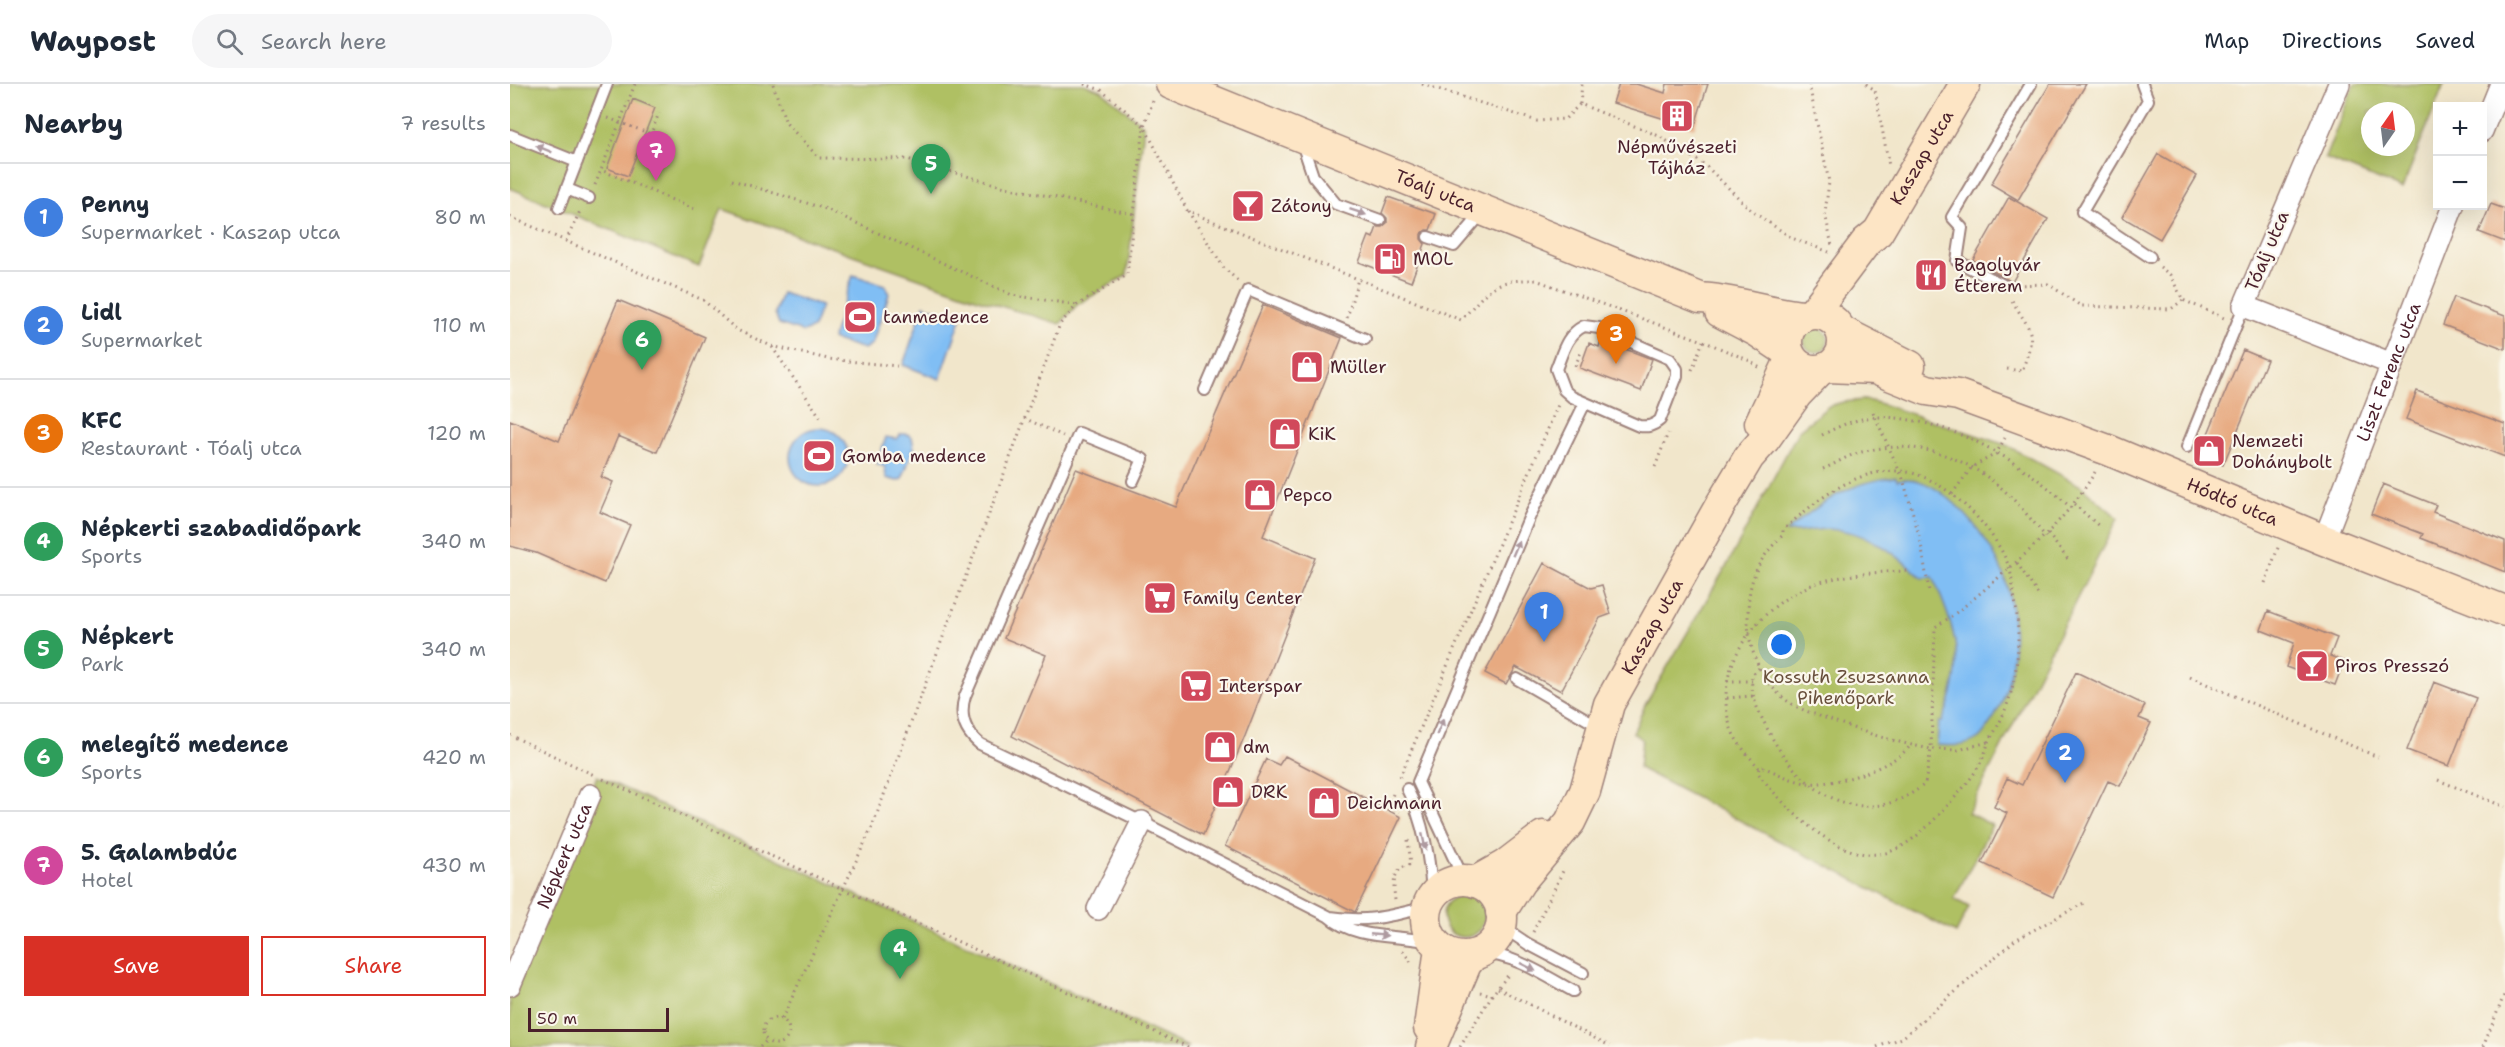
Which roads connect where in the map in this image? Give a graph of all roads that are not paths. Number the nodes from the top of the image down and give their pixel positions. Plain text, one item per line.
1 (607, 84) edge
2 (1965, 84) edge
3 (2031, 84) edge
4 (2142, 84) edge
5 (2339, 84) edge
6 (2501, 84) edge
7 (1163, 89) edge
8 (2487, 119) edge
9 (510, 135) edge
10 (1300, 137) junction
11 (578, 162) junction
12 (567, 189) junction
13 (589, 198) dead end
14 (559, 208) dead end
15 (1484, 210) junction
16 (2452, 210) edge
17 (1380, 220) dead end
18 (1878, 232) junction
19 (1428, 237) dead end
20 (2150, 257) road end
21 (2003, 285) road end
22 (1700, 298) junction
23 (2244, 306) junction
24 (1808, 315) junction
25 (1840, 330) junction
26 (1365, 339) dead end
27 (1790, 355) junction
28 (2392, 364) junction
29 (1824, 369) junction
30 (1205, 390) dead end
31 (1958, 395) junction
32 (1585, 403) junction
33 (2187, 447) dead end
34 (1749, 457) junction
35 (1132, 481) dead end
36 (2324, 540) junction
37 (2505, 611) edge
38 (1517, 679) dead end
39 (1602, 729) junction
40 (1407, 789) dead end
41 (590, 795) dead end
42 (1577, 806) junction
43 (1142, 822) junction
44 (1470, 881) junction
45 (1429, 902) junction
46 (1098, 909) dead end
47 (1328, 916) junction
48 (1501, 919) junction
49 (1437, 945) junction
50 (1476, 954) junction
51 (1583, 973) dead end
52 (1446, 982) junction
53 (510, 986) edge
54 (1573, 991) dead end
55 (1429, 1047) edge

1 - 11 lane
2 - 18 street, Kaszap utca
3 - 21 lane
4 - 20 lane
5 - 23 street, Tóalj utca
6 - 8 street
7 - 10 street, Tóalj utca
11 -> 9 lane
10 - 15 street, Tóalj utca
10 -> 17 lane
11 - 12 lane
12 - 13 lane
12 - 14 lane
15 - 19 lane
15 - 22 street, Tóalj utca
16 - 28 street, Liszt Ferenc utca
18 - 24 street, Kaszap utca
18 - 25 street, Kaszap utca
22 - 24 street, Tóalj utca
22 - 27 street, Tóalj utca
23 - 28 street, Tóalj utca
23 - 33 lane
24 - 25 street
24 - 27 street
25 - 29 street
25 - 31 street, Hódtó utca
26 - 30 lane
27 - 29 street
27 - 34 street, Kaszap utca
28 - 36 street, Liszt Ferenc utca
29 - 31 street, Hódtó utca
29 - 34 street, Kaszap utca
31 - 36 street, Hódtó utca
32 - 32 lane
44 -> 32 lane
34 - 39 street, Kaszap utca
35 - 43 lane
36 - 37 street, Hódtó utca
38 - 39 lane
39 - 42 street, Kaszap utca
40 -> 45 lane
41 - 53 street, Népkert utca
42 - 44 street, Kaszap utca
42 - 48 street, Kaszap utca
43 - 46 street
43 - 47 lane
44 - 45 street
44 - 48 street
45 - 47 lane
45 - 49 street
47 -> 49 lane
48 - 50 street
48 - 51 lane
49 - 50 street
49 - 52 street
50 - 52 street
50 -> 54 lane
52 - 55 street

